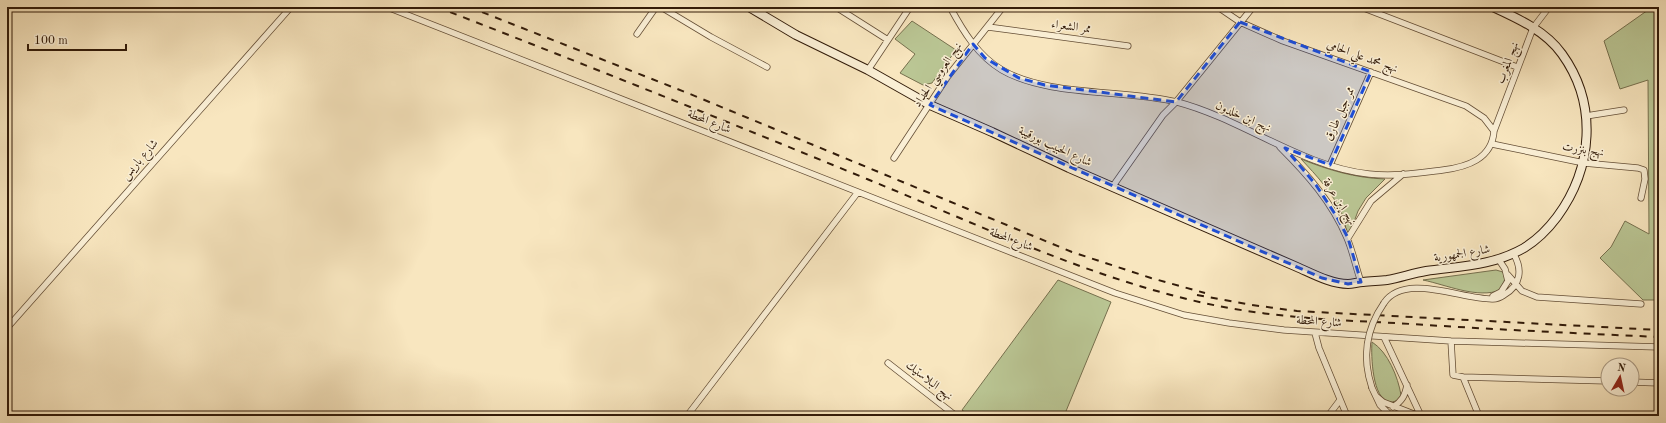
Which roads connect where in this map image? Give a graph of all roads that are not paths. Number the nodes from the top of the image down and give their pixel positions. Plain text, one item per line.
1 (291, 7) edge
2 (387, 7) edge
3 (656, 7) edge
4 (661, 7) edge
5 (749, 7) edge
6 (836, 7) edge
7 (910, 7) edge
8 (950, 7) edge
9 (1003, 7) edge
10 (1218, 7) edge
11 (1252, 7) edge
12 (1361, 7) edge
13 (1493, 7) edge
14 (1549, 7) edge
15 (1240, 22) junction
16 (988, 27) junction
17 (1533, 28) junction
18 (637, 34) dead end
19 (888, 40) junction
20 (973, 44) junction
21 (1128, 46) dead end
22 (767, 67) dead end
23 (1518, 68) junction
24 (868, 70) junction
25 (1370, 72) junction
26 (1176, 102) junction
27 (930, 105) junction
28 (1624, 110) dead end
29 (1586, 116) junction
30 (1494, 131) junction
31 (1492, 144) junction
32 (1279, 145) junction
33 (894, 158) dead end
34 (1584, 162) junction
35 (1330, 165) junction
36 (1403, 174) junction
37 (1113, 186) junction
38 (858, 192) junction
39 (1641, 198) dead end
40 (1348, 238) junction
41 (1513, 253) junction
42 (1498, 260) junction
43 (1508, 275) junction
44 (1361, 282) junction
45 (1516, 285) junction
46 (1481, 298) junction
47 (1641, 304) dead end
48 (7, 328) edge
49 (1315, 333) junction
50 (1384, 337) junction
51 (1451, 341) junction
52 (1659, 348) edge
53 (888, 363) dead end
54 (1463, 377) junction
55 (1600, 382) edge
56 (1640, 382) edge
57 (1659, 383) edge
58 (1407, 385) junction
59 (1376, 396) junction
60 (1340, 400) junction
61 (1393, 407) junction
62 (1390, 415) edge
63 (687, 416) edge
64 (956, 416) edge
65 (1328, 416) edge
66 (1347, 416) edge
67 (1396, 416) edge
68 (1420, 416) edge
69 (1479, 416) edge

1 - 48 street, شارع باريس
2 - 38 street, شارع المحطة
3 - 18 street
4 - 22 street
5 - 24 street, شارع الحبيب بورقيبة
6 - 19 street
7 - 19 street
8 - 20 street, نهج ابن خلدون
9 - 16 street, نهج العروسي الحداد
10 - 15 street, نهج محمد علي الحامي
11 - 15 street
12 - 23 street
13 - 17 street, شارع الجمهورية
14 - 17 street, نهج المغرب
15 - 25 street, نهج محمد علي الحامي
15 - 26 street
16 - 20 street, نهج العروسي الحداد
16 - 21 street, ممر الشعراء
17 - 23 street, نهج المغرب
17 - 29 street, شارع الجمهورية
19 - 24 street
20 - 26 street, نهج ابن خلدون
20 - 27 street, نهج العروسي الحداد
23 - 30 street, نهج المغرب
24 - 27 street, شارع الحبيب بورقيبة
25 - 30 street, نهج محمد علي الحامي
25 - 35 street, ممر جبل طارق
26 - 32 street, نهج ابن خلدون
26 - 37 street
27 - 33 street, نهج العروسي الحداد
27 - 37 street, شارع الحبيب بورقيبة
28 - 29 street
29 - 34 street, شارع الجمهورية
30 - 31 street
31 - 34 street, نهج بنزرت
31 - 36 street, نهج ابن خلدون
32 - 35 street, نهج ابن خلدون
32 - 40 street, نهج إبن عرفة
34 - 39 street, نهج بنزرت
34 - 41 street, شارع الجمهورية
35 - 36 street, نهج ابن خلدون
36 - 40 street
37 - 44 street, شارع الحبيب بورقيبة
38 - 49 street, شارع المحطة
38 - 63 street
40 - 44 street, نهج إبن عرفة
41 - 42 street, شارع الجمهورية
41 - 45 street
42 - 43 street
42 - 44 street, شارع الجمهورية
43 - 45 street
43 - 46 street
45 - 46 street
45 - 47 street
46 - 59 street, bridge
49 - 50 street, شارع المحطة
49 - 60 street
50 - 51 street, شارع المحطة
50 - 58 street
51 - 52 street, شارع المحطة
51 - 54 street
53 - 64 street, نهج البلاستيك
54 - 55 street
54 - 69 street
56 - 57 street
58 - 61 street
58 - 68 street
59 - 61 street
59 - 62 street
60 - 65 street
60 - 66 street
61 - 68 street
62 - 67 street

